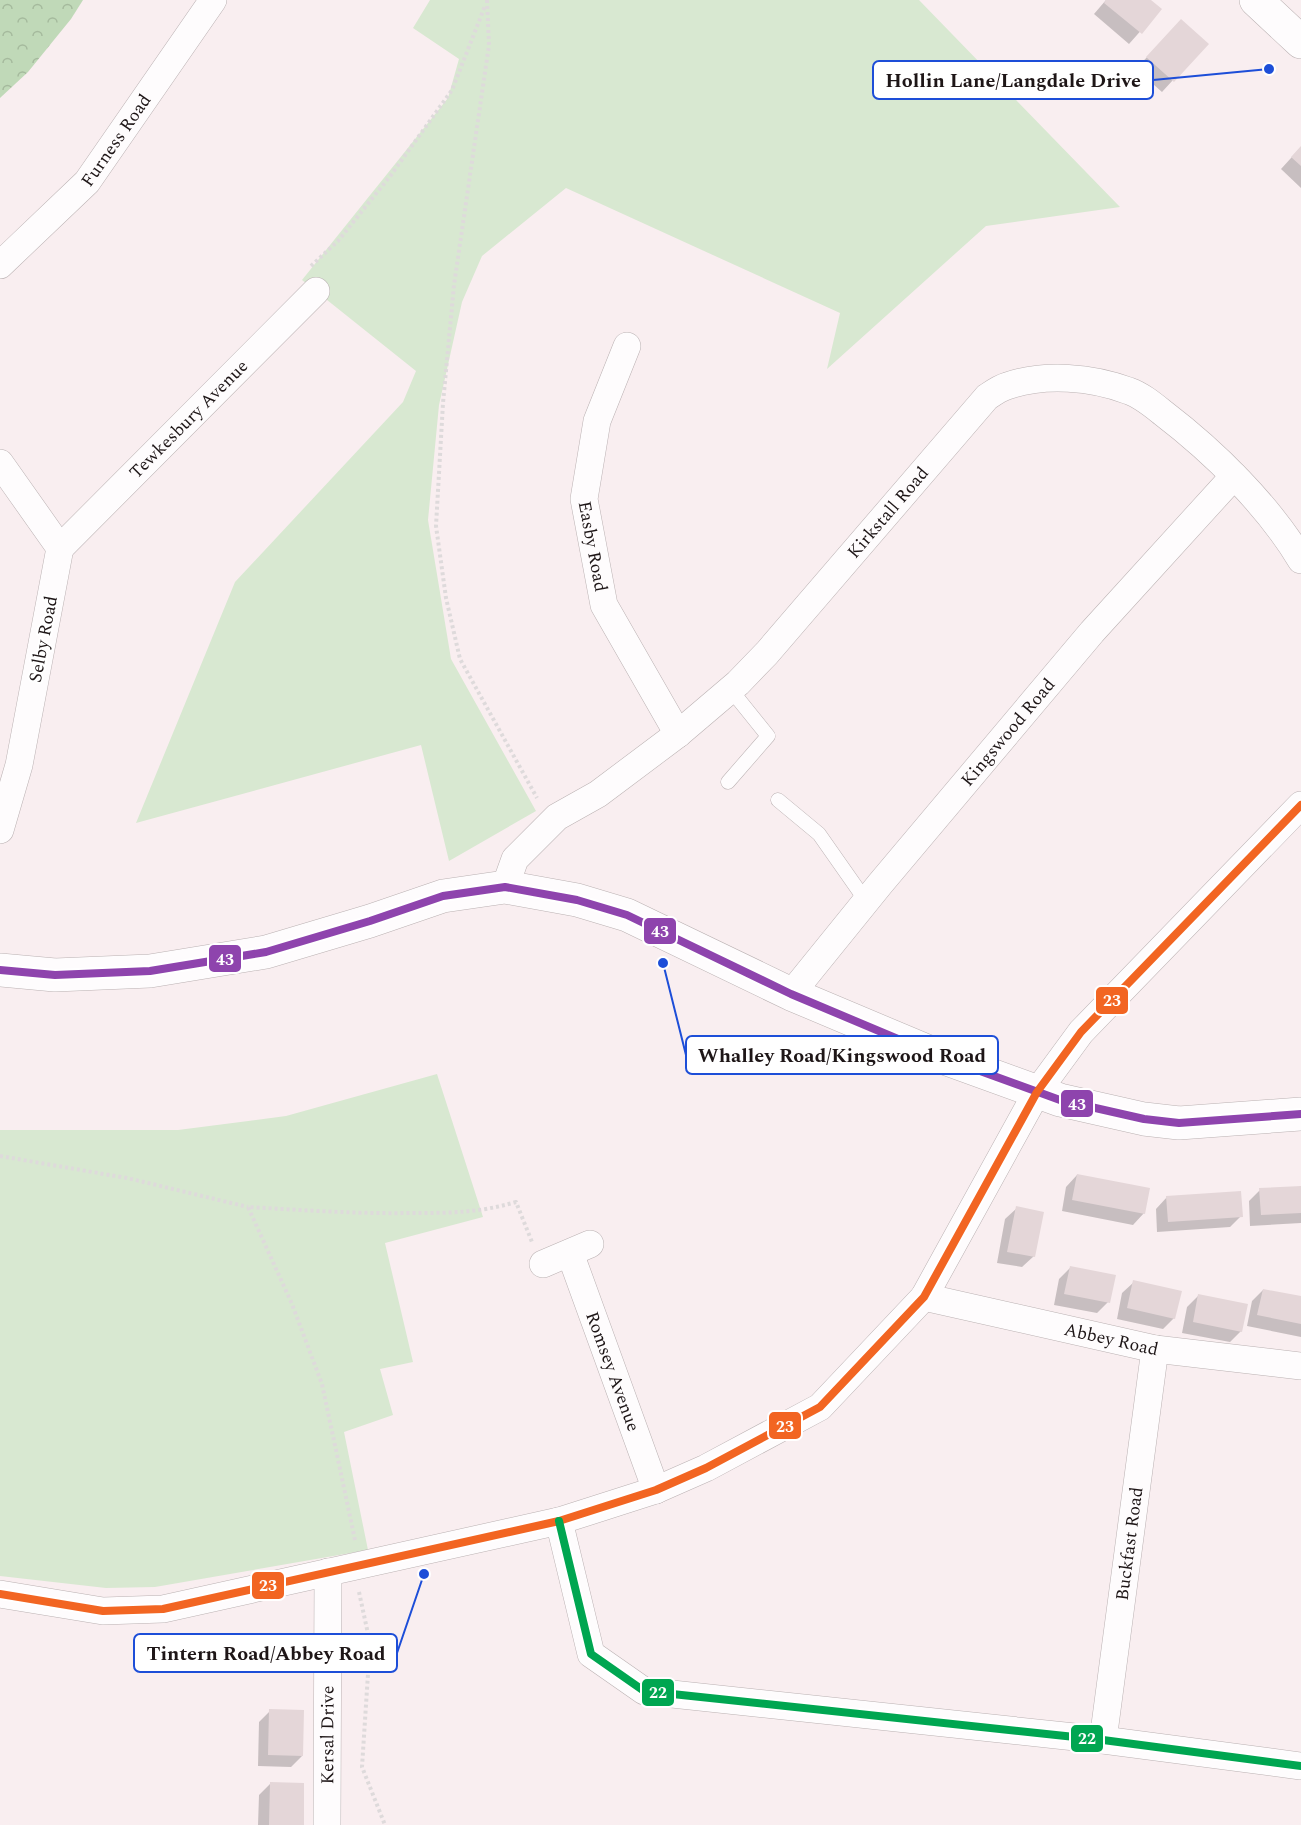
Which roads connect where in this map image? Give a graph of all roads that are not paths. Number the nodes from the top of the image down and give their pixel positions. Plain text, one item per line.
1 (213, 0) edge
2 (1256, 0) edge
3 (1297, 31) edge
4 (0, 266) edge
5 (316, 291) road end
6 (627, 346) dead end
7 (0, 462) edge
8 (1234, 476) junction
9 (60, 548) junction
10 (1301, 560) edge
11 (730, 690) junction
12 (678, 734) junction
13 (729, 782) dead end
14 (778, 800) dead end
15 (1301, 805) edge
16 (0, 830) edge
17 (505, 887) junction
18 (866, 901) junction
19 (0, 970) edge
20 (791, 994) junction
21 (1037, 1092) junction
22 (1301, 1114) edge
23 (543, 1264) road end
24 (924, 1297) junction
25 (1155, 1349) junction
26 (1301, 1366) edge
27 (656, 1490) junction
28 (560, 1521) junction
29 (347, 1568) junction
30 (0, 1594) edge
31 (1103, 1740) junction
32 (1301, 1766) edge
33 (327, 1825) edge

1 - 4 street, Furness Road
2 - 3 street
5 - 9 street, Tewkesbury Avenue
6 - 12 street, Easby Road
7 - 9 street
8 - 10 street, Kirkstall Road
8 - 11 street, Kirkstall Road
8 - 18 street, Kingswood Road
9 - 16 street, Selby Road
11 - 12 street, Kirkstall Road
11 - 13 lane
12 - 17 street, Kirkstall Road
14 - 18 lane
15 - 21 street
17 - 19 street
17 - 20 street
18 - 20 street, Kingswood Road
20 - 21 street
21 - 22 street
21 - 24 street
23 - 27 street, Romsey Avenue
24 - 25 street, Abbey Road
24 - 27 street
25 - 26 street, Abbey Road
25 - 31 street, Buckfast Road
27 - 28 street
28 - 29 street
28 - 31 street
29 - 30 street
29 - 33 street, Kersal Drive
31 - 32 street

